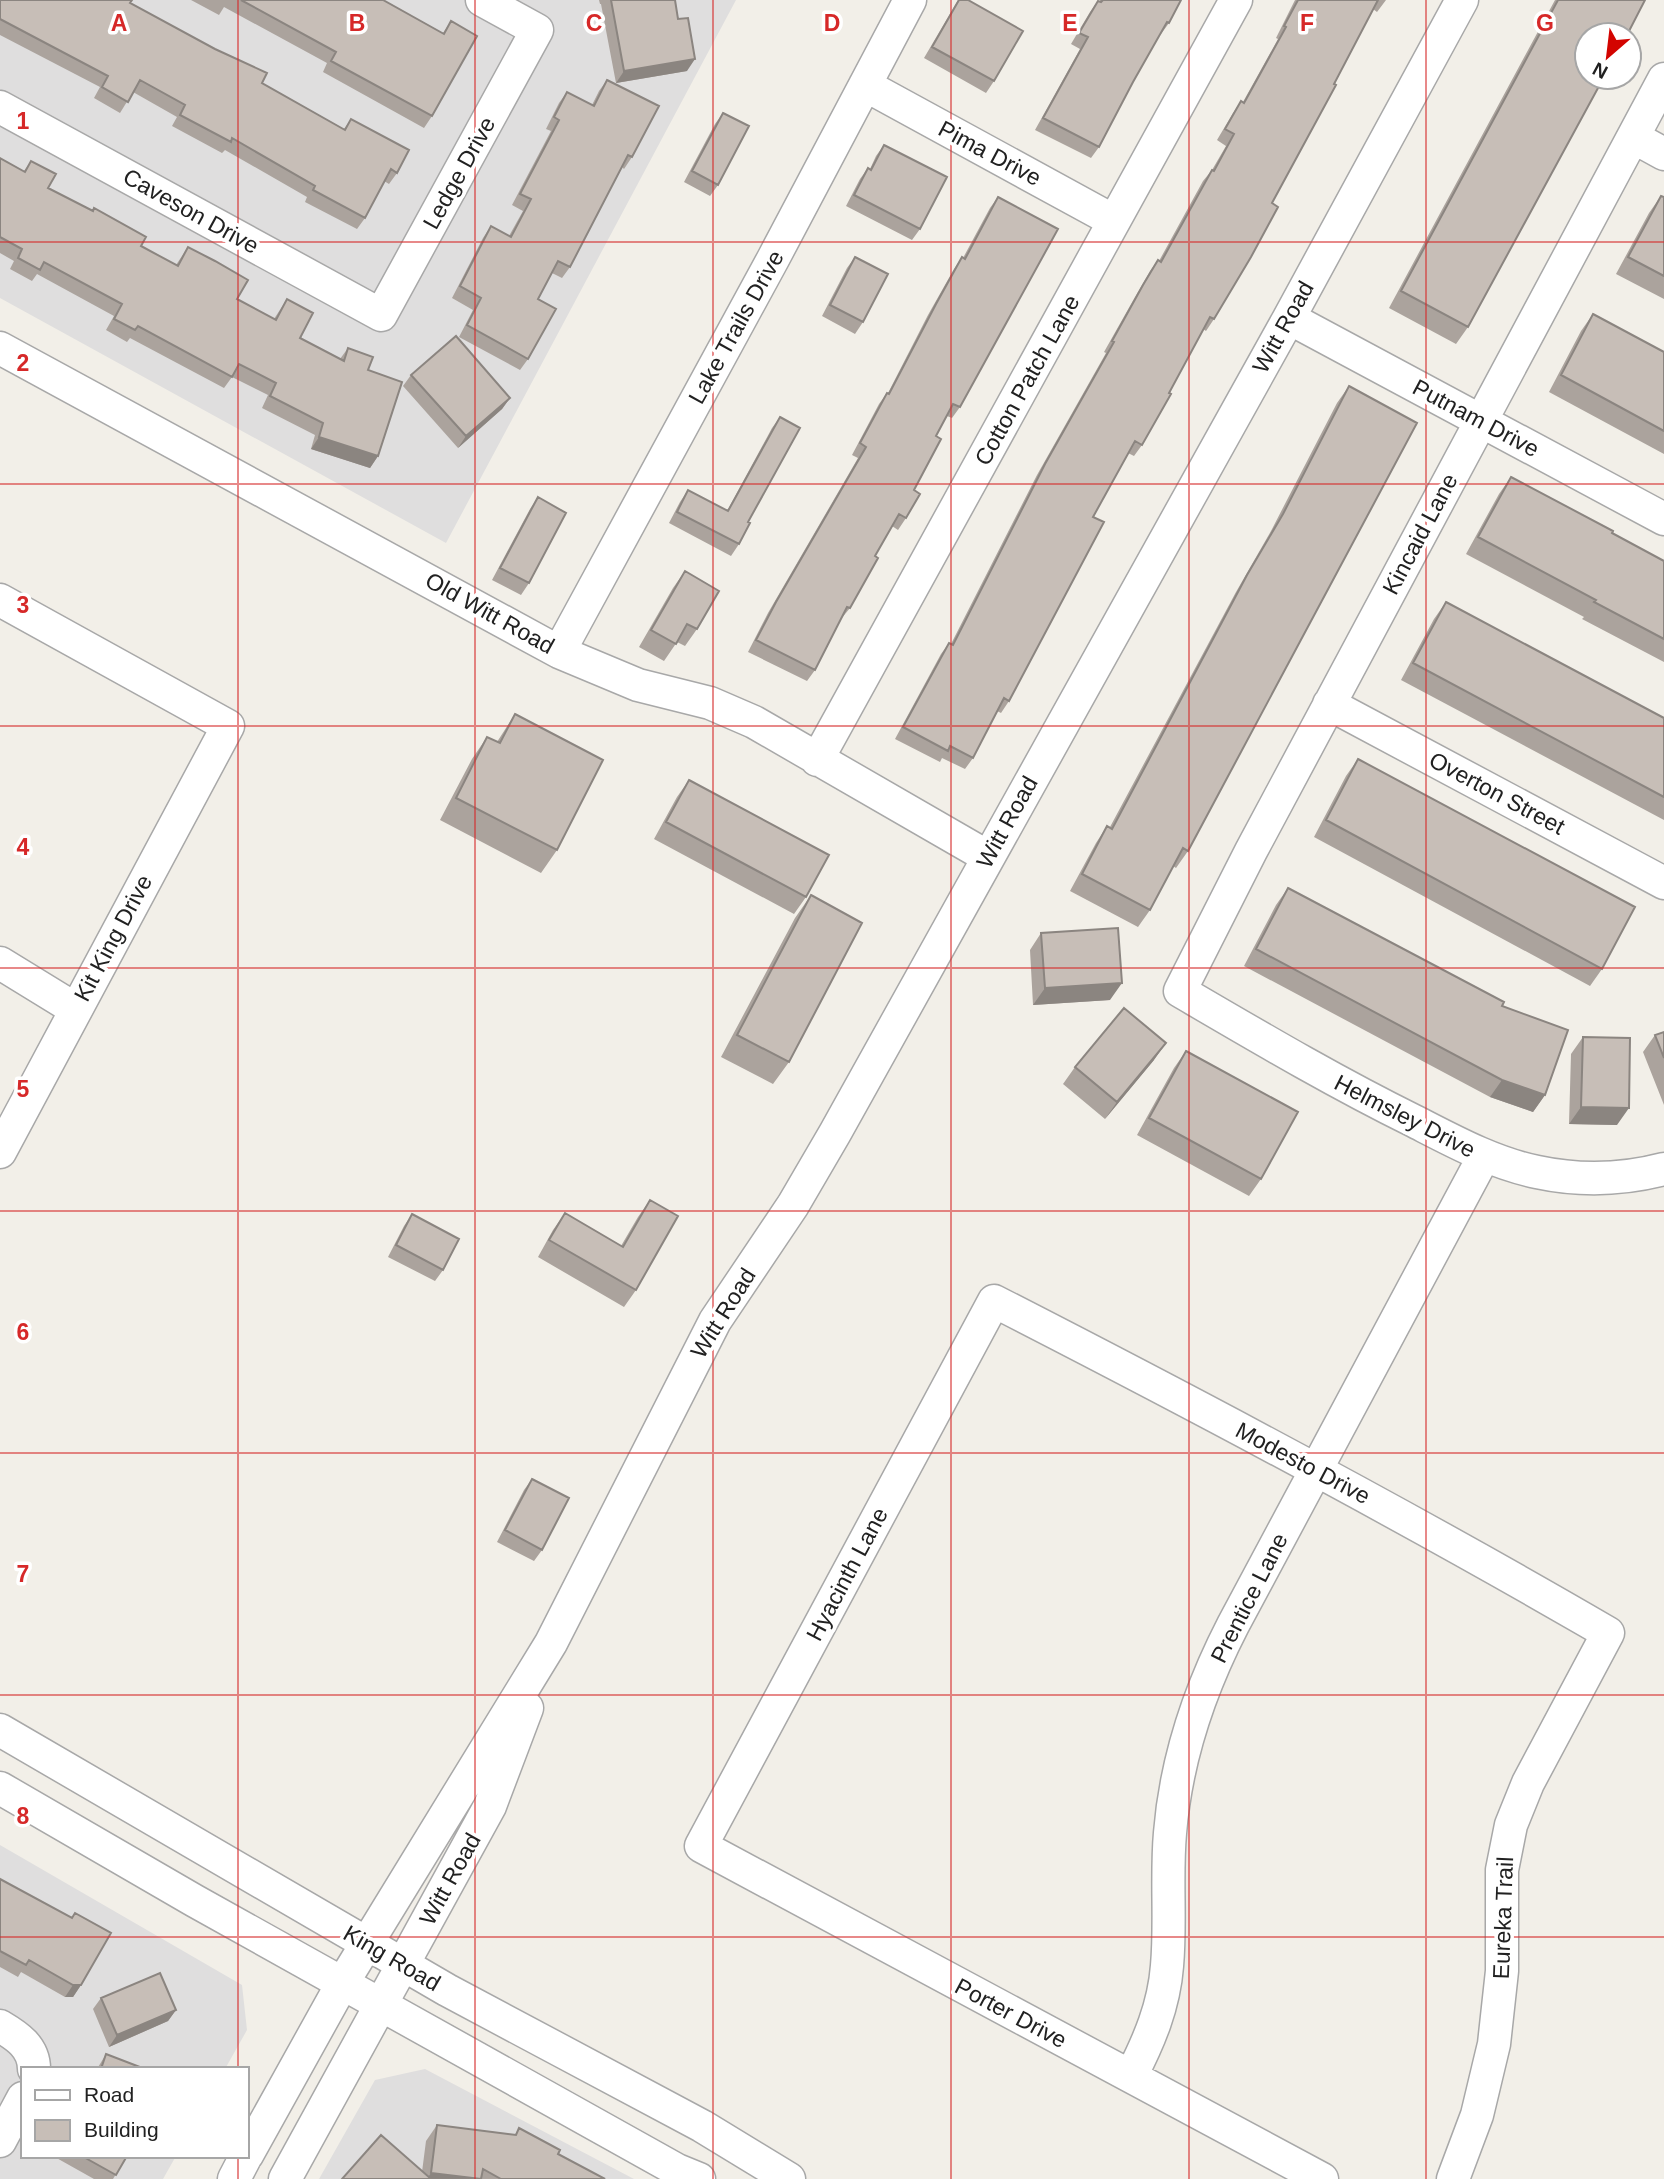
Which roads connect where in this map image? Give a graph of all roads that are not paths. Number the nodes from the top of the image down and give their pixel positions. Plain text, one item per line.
1 (482, 0) edge
2 (910, 0) edge
3 (1236, 0) edge
4 (1462, 0) edge
5 (1664, 79) edge
6 (865, 85) junction
7 (0, 107) edge
8 (1633, 137) junction
9 (1664, 154) edge
10 (1114, 221) junction
11 (381, 315) joint
12 (1289, 317) junction
13 (0, 348) edge
14 (1481, 421) junction
15 (1664, 519) edge
16 (0, 600) edge
17 (559, 652) junction
18 (1329, 704) junction
19 (817, 760) junction
20 (988, 857) junction
21 (1664, 883) edge
22 (0, 962) edge
23 (1180, 991) joint
24 (75, 1009) junction
25 (0, 1153) edge
26 (1484, 1156) junction
27 (1657, 1171) edge
28 (994, 1301) joint
29 (1316, 1469) junction
30 (1608, 1633) joint
31 (551, 1643) junction
32 (0, 1730) edge
33 (0, 1788) edge
34 (701, 1846) joint
35 (367, 1943) junction
36 (403, 1964) junction
37 (342, 1983) junction
38 (380, 2005) junction
39 (0, 2026) edge
40 (34, 2063) edge
41 (1130, 2076) junction
42 (21, 2102) edge
43 (0, 2140) edge
44 (248, 2152) edge
45 (245, 2158) edge
46 (233, 2179) edge
47 (285, 2179) edge
48 (699, 2179) edge
49 (789, 2179) edge
50 (1322, 2179) edge
51 (1453, 2179) edge

1 - 11 street, Ledge Drive
2 - 6 street, Lake Trails Drive
3 - 10 street, Cotton Patch Lane
4 - 12 street, Witt Road
5 - 8 street, Kincaid Lane
6 - 10 street, Pima Drive
6 - 17 street, Lake Trails Drive
7 - 11 street, Caveson Drive
8 - 9 street
8 - 14 street, Kincaid Lane
10 - 19 street, Cotton Patch Lane
12 - 14 street, Putnam Drive
12 - 20 street, Witt Road
13 - 17 street, Old Witt Road
14 - 15 street, Putnam Drive
14 - 18 street, Kincaid Lane
16 - 24 street, Kit King Drive
17 - 19 street, Old Witt Road
18 - 21 street, Overton Street
18 - 23 street, Kincaid Lane
19 - 20 street, Old Witt Road
20 - 31 street, Witt Road
22 - 24 street
23 - 26 street, Helmsley Drive
24 - 25 street, Kit King Drive
26 - 27 street, Helmsley Drive
26 - 29 street, Prentice Lane
28 - 29 street, Modesto Drive
28 - 34 street, Hyacinth Lane
29 - 30 street, Modesto Drive
29 - 41 street, Prentice Lane
30 - 51 street, Eureka Trail
31 - 35 street, Witt Road
31 - 36 street, Witt Road
32 - 35 street, King Road
33 - 37 street, King Road
34 - 41 street, Porter Drive
35 - 36 street, King Road
35 - 37 street, Witt Road
36 - 38 street, Witt Road
36 - 49 street, King Road
37 - 38 street, King Road
37 - 44 street, Witt Road
38 - 47 street, Witt Road
38 - 48 street, King Road
39 - 40 street
41 - 50 street, Porter Drive
42 - 43 street
45 - 46 street, Witt Road

